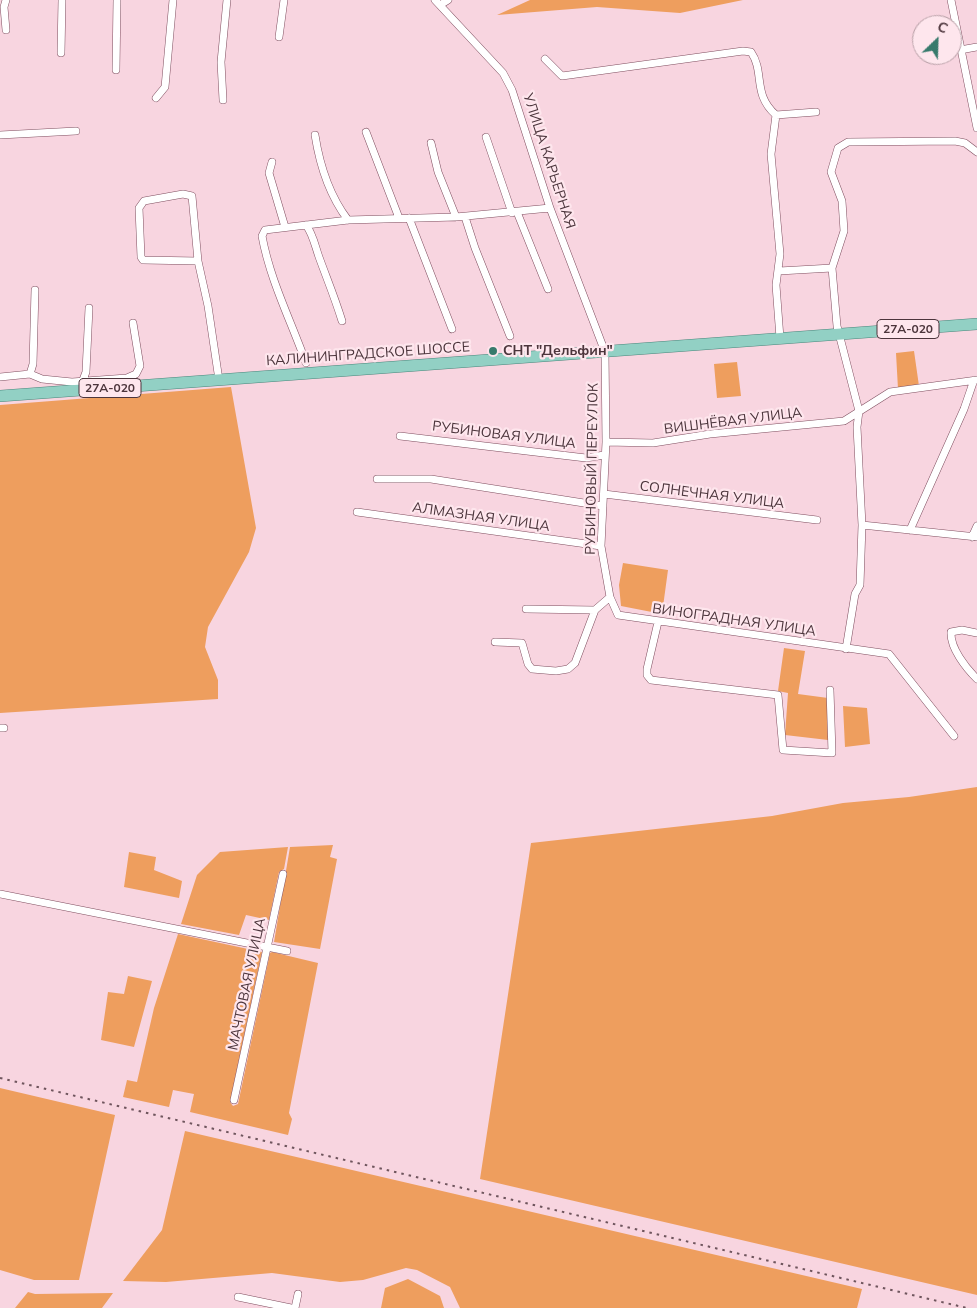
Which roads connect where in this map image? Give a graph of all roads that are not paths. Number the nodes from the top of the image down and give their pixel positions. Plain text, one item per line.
1 (6, 0) edge
2 (62, 0) edge
3 (117, 0) edge
4 (173, 0) edge
5 (227, 0) edge
6 (284, 0) edge
7 (448, 0) edge
8 (951, 0) edge
9 (438, 2) edge
10 (954, 15) edge
11 (6, 30) dead end
12 (279, 37) dead end
13 (977, 47) edge
14 (962, 50) edge
15 (61, 53) dead end
16 (545, 59) dead end
17 (962, 59) edge
18 (116, 70) dead end
19 (156, 98) dead end
20 (223, 100) dead end
21 (816, 112) dead end
22 (776, 115) junction
23 (977, 128) edge
24 (76, 131) dead end
25 (366, 132) dead end
26 (0, 135) edge
27 (316, 135) dead end
28 (486, 137) dead end
29 (431, 143) dead end
30 (977, 152) edge
31 (272, 162) dead end
32 (550, 208) junction
33 (514, 213) junction
34 (465, 216) junction
35 (456, 217) junction
36 (399, 218) junction
37 (408, 218) junction
38 (348, 220) junction
39 (306, 224) junction
40 (285, 227) junction
41 (198, 261) junction
42 (832, 268) junction
43 (779, 271) junction
44 (548, 289) dead end
45 (35, 290) dead end
46 (89, 308) dead end
47 (342, 321) dead end
48 (133, 322) dead end
49 (977, 324) edge
50 (452, 329) dead end
51 (839, 334) junction
52 (510, 336) dead end
53 (780, 338) junction
54 (605, 352) junction
55 (306, 363) dead end
56 (30, 374) junction
57 (0, 377) edge
58 (82, 380) junction
59 (219, 380) junction
60 (976, 380) edge
61 (0, 396) edge
62 (859, 411) junction
63 (400, 436) dead end
64 (606, 442) junction
65 (604, 455) junction
66 (377, 479) dead end
67 (604, 494) junction
68 (603, 506) junction
69 (357, 512) dead end
70 (817, 520) dead end
71 (862, 524) junction
72 (977, 526) edge
73 (910, 530) junction
74 (974, 537) edge
75 (601, 546) junction
76 (610, 598) junction
77 (526, 609) dead end
78 (595, 610) junction
79 (618, 615) joint
80 (658, 622) junction
81 (977, 633) edge
82 (495, 642) dead end
83 (846, 649) junction
84 (977, 679) edge
85 (830, 690) dead end
86 (954, 736) dead end
87 (283, 874) dead end
88 (0, 894) edge
89 (267, 947) junction
90 (287, 951) dead end
91 (234, 1100) dead end
92 (298, 1294) dead end
93 (238, 1296) dead end
94 (293, 1308) edge

1 - 11 street
2 - 15 street
3 - 18 street
4 - 19 street
5 - 20 street
6 - 12 street
7 - 9 street
8 - 10 street
9 - 32 street, УЛИЦА КАРЬЕРНАЯ
13 - 14 street
16 - 22 street
17 - 23 street
21 - 22 street
22 - 43 street
24 - 26 street
25 - 36 street
27 - 38 street
28 - 33 street
29 - 35 street
30 - 42 street
31 - 40 street
32 - 33 street
32 - 54 street, УЛИЦА КАРЬЕРНАЯ
33 - 34 street
33 - 44 street
34 - 35 street
34 - 52 street
35 - 37 street
36 - 37 street
36 - 38 street
37 - 50 street
38 - 39 street
39 - 40 street
39 - 47 street
40 - 55 street
41 - 41 street
41 - 59 street
42 - 43 street
42 - 51 street
43 - 53 street
45 - 56 street
46 - 58 street
48 - 58 street
49 - 51 main road, КАЛИНИНГРАДСКОЕ ШОССЕ / 27А-020
51 - 53 main road, КАЛИНИНГРАДСКОЕ ШОССЕ / 27А-020
51 - 62 street
53 - 54 main road, КАЛИНИНГРАДСКОЕ ШОССЕ / 27А-020
54 - 59 main road, КАЛИНИНГРАДСКОЕ ШОССЕ / 27А-020
54 - 64 street, РУБИНОВЫЙ ПЕРЕУЛОК
56 - 57 street
56 - 58 street
59 - 61 main road, КАЛИНИНГРАДСКОЕ ШОССЕ / 27А-020
60 - 62 street, ВИШНЁВАЯ УЛИЦА
60 - 73 street
62 - 64 street, ВИШНЁВАЯ УЛИЦА
62 - 71 street
63 - 65 street, РУБИНОВАЯ УЛИЦА
64 - 65 street, РУБИНОВЫЙ ПЕРЕУЛОК
65 - 67 street, РУБИНОВЫЙ ПЕРЕУЛОК
66 - 68 street
67 - 68 street, РУБИНОВЫЙ ПЕРЕУЛОК
67 - 70 street, СОЛНЕЧНАЯ УЛИЦА
68 - 75 street, РУБИНОВЫЙ ПЕРЕУЛОК
69 - 75 street, АЛМАЗНАЯ УЛИЦА
71 - 73 street
71 - 83 street
72 - 74 street
73 - 74 street
75 - 76 street, РУБИНОВЫЙ ПЕРЕУЛОК
76 - 78 street
76 - 79 street, РУБИНОВЫЙ ПЕРЕУЛОК
77 - 78 street
78 - 82 street
79 - 80 street, ВИНОГРАДНАЯ УЛИЦА
80 - 83 street, ВИНОГРАДНАЯ УЛИЦА
80 - 85 street
81 - 84 street
83 - 86 street, ВИНОГРАДНАЯ УЛИЦА
87 - 89 street, МАЧТОВАЯ УЛИЦА
88 - 89 street
89 - 90 street
89 - 91 street, МАЧТОВАЯ УЛИЦА
92 - 94 street
93 - 94 street

